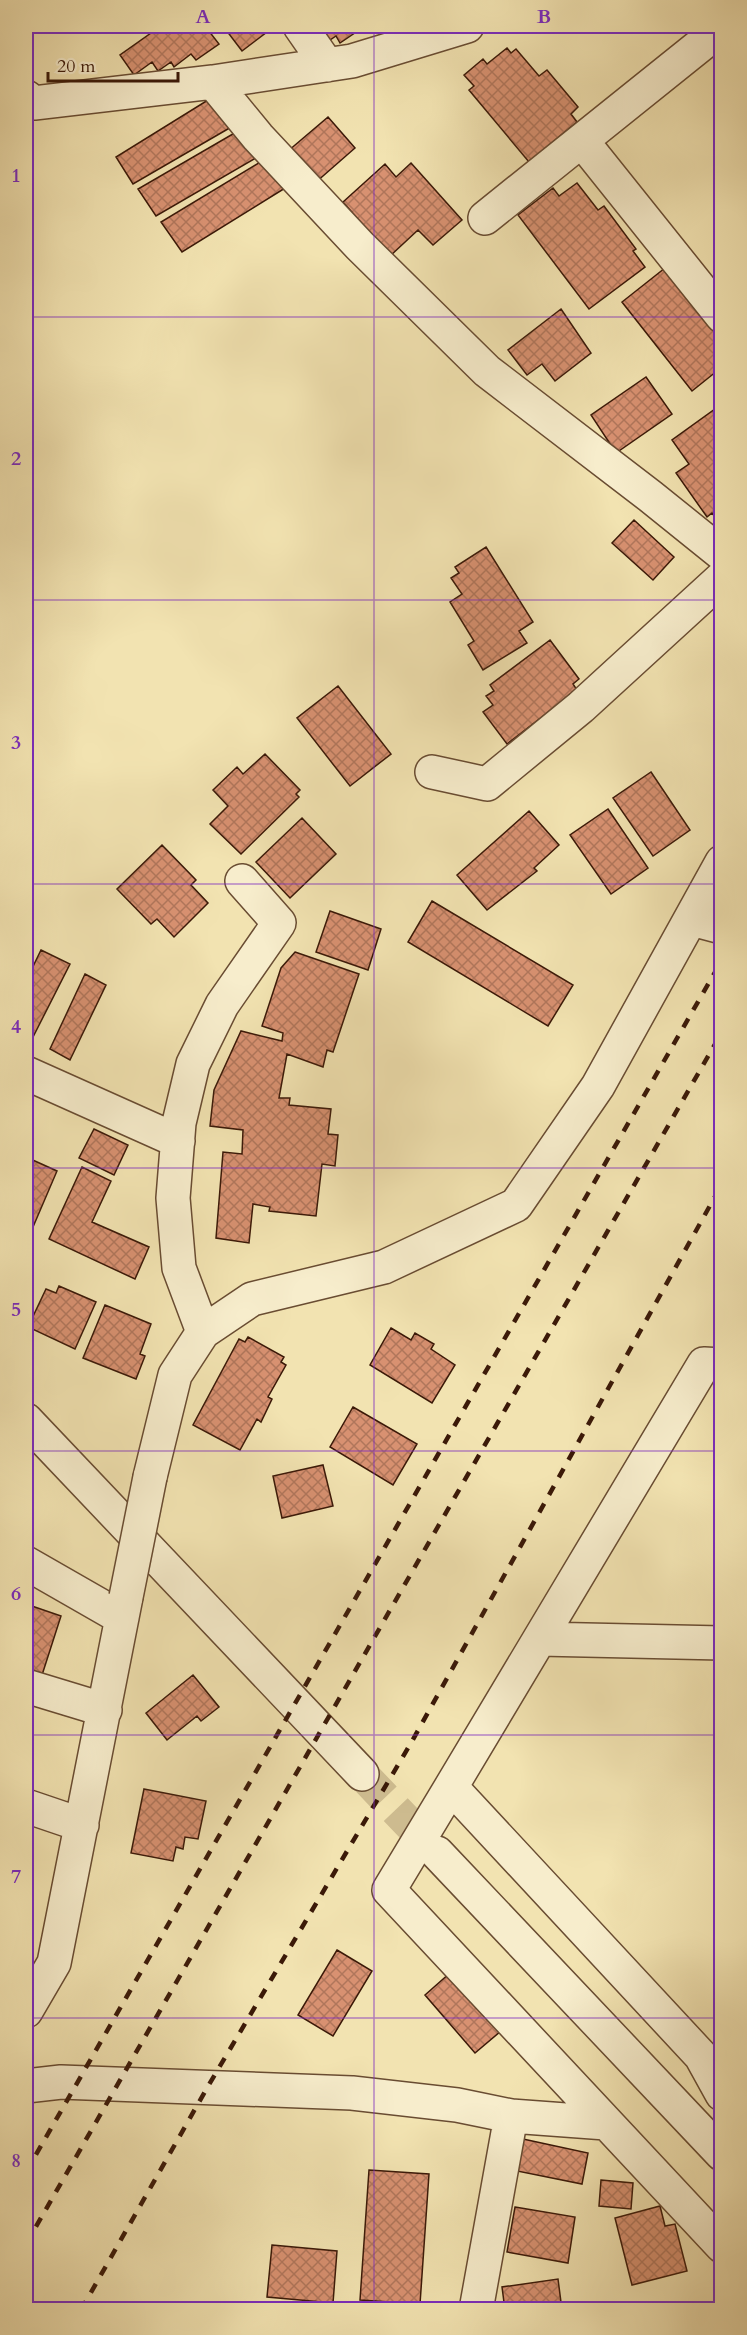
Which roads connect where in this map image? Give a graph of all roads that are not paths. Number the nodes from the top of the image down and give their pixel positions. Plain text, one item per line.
1 (300, 26) edge
2 (467, 26) edge
3 (705, 26) edge
4 (327, 65) junction
5 (213, 82) junction
6 (26, 97) edge
7 (582, 141) junction
8 (485, 218) dead end
9 (722, 316) edge
10 (722, 554) edge
11 (722, 578) edge
12 (432, 772) dead end
13 (722, 862) edge
14 (242, 881) dead end
15 (707, 923) edge
16 (26, 1073) edge
17 (178, 1141) junction
18 (203, 1332) junction
19 (722, 1365) edge
20 (26, 1420) edge
21 (26, 1563) edge
22 (124, 1607) junction
23 (540, 1639) junction
24 (722, 1643) edge
25 (26, 1686) edge
26 (105, 1710) junction
27 (362, 1774) tunnel mouth
28 (452, 1787) junction
29 (26, 1806) edge
30 (82, 1825) junction
31 (437, 1853) tunnel mouth
32 (26, 2011) edge
33 (26, 2085) edge
34 (722, 2094) edge
35 (510, 2116) junction
36 (606, 2123) junction
37 (722, 2154) edge
38 (722, 2246) edge
39 (476, 2310) edge

1 - 4 street
2 - 4 street
3 - 7 street
4 - 5 street
5 - 6 street
5 - 10 street
7 - 8 street
7 - 9 street
11 - 12 street
13 - 15 street
14 - 17 street
15 - 18 street
16 - 17 street
17 - 18 street
18 - 22 street, bridge
19 - 23 street
20 - 27 street
21 - 22 street
22 - 26 street
23 - 24 street
23 - 28 street
25 - 26 street
26 - 30 street
28 - 34 street
28 - 36 street
29 - 30 street
30 - 32 street
31 - 37 street
33 - 35 street
35 - 36 street
35 - 39 street
36 - 38 street

